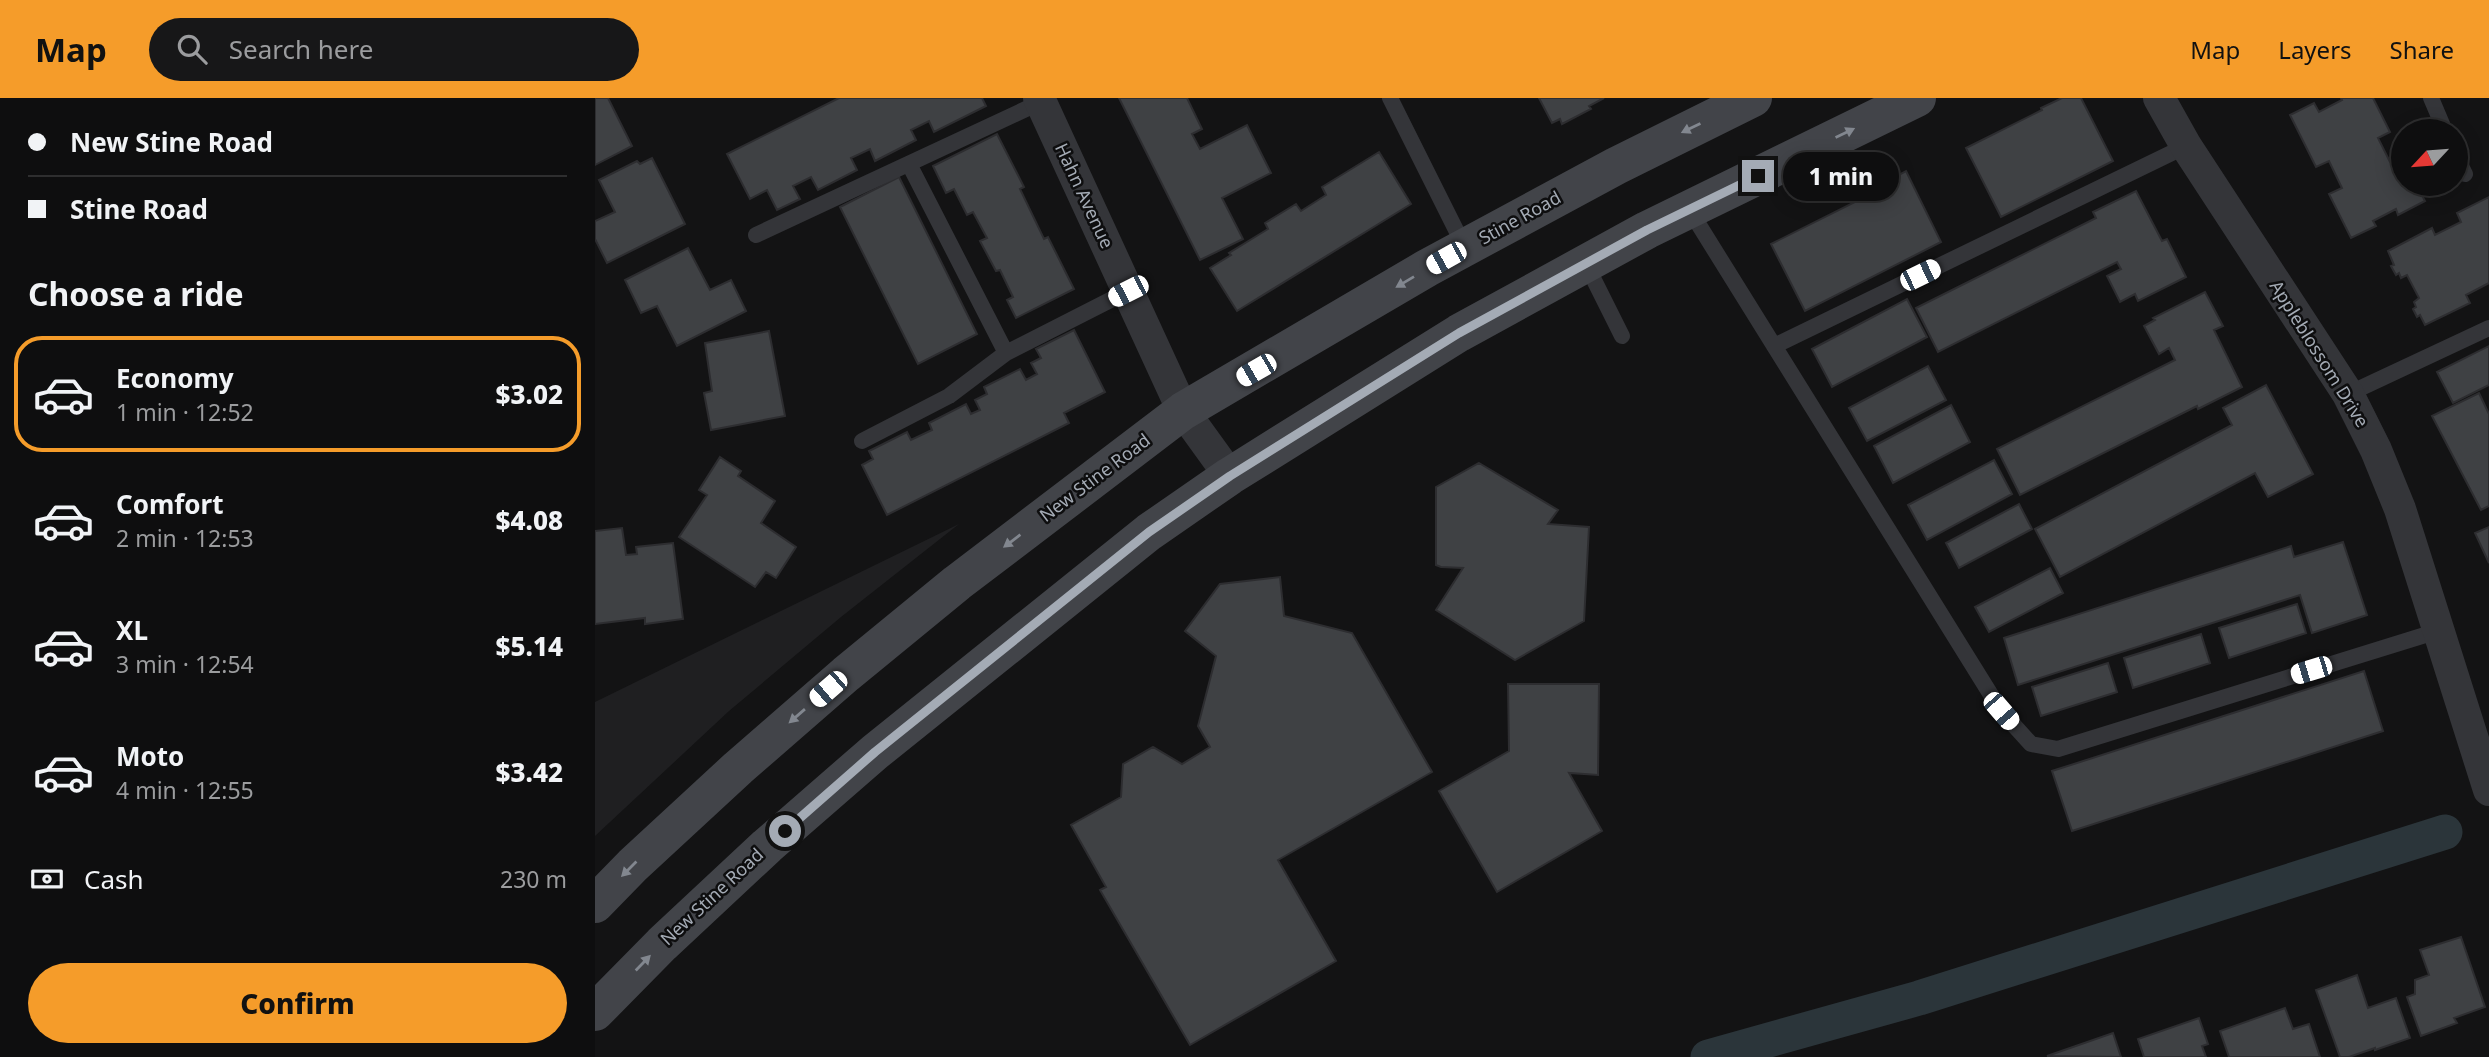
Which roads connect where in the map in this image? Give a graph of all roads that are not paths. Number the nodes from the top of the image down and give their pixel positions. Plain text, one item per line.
1 (1390, 98) edge
2 (1753, 98) edge
3 (1917, 98) edge
4 (2159, 98) edge
5 (2431, 98) edge
6 (1040, 100) edge
7 (2440, 119) edge
8 (2186, 146) junction
9 (909, 164) junction
10 (1689, 209) junction
11 (757, 235) dead end
12 (1465, 248) junction
13 (1587, 264) junction
14 (1128, 291) junction
15 (2489, 328) edge
16 (1622, 336) dead end
17 (1775, 346) junction
18 (1006, 353) junction
19 (2348, 394) junction
20 (1183, 411) junction
21 (862, 441) dead end
22 (1230, 476) junction
23 (2438, 631) junction
24 (2489, 790) edge
25 (595, 904) edge
26 (595, 1012) edge

1 - 12 lane
2 -> 12 main road, Stine Road
10 -> 3 main road
4 - 8 street, Appleblossom Drive
5 - 7 lane
6 - 9 lane
6 - 14 street, Hahn Avenue
8 - 17 lane
8 - 19 street, Appleblossom Drive
9 - 11 lane
9 - 18 lane
10 - 13 main road
10 - 17 lane
12 -> 20 main road, Stine Road
13 - 16 lane
13 - 22 main road
14 - 18 lane
14 - 20 street, Hahn Avenue
15 - 19 lane
17 - 23 lane
18 - 21 lane
19 - 23 street, Appleblossom Drive
20 - 22 street, Hahn Avenue
20 -> 25 main road, New Stine Road
26 -> 22 main road, New Stine Road
23 - 24 street, Appleblossom Drive

